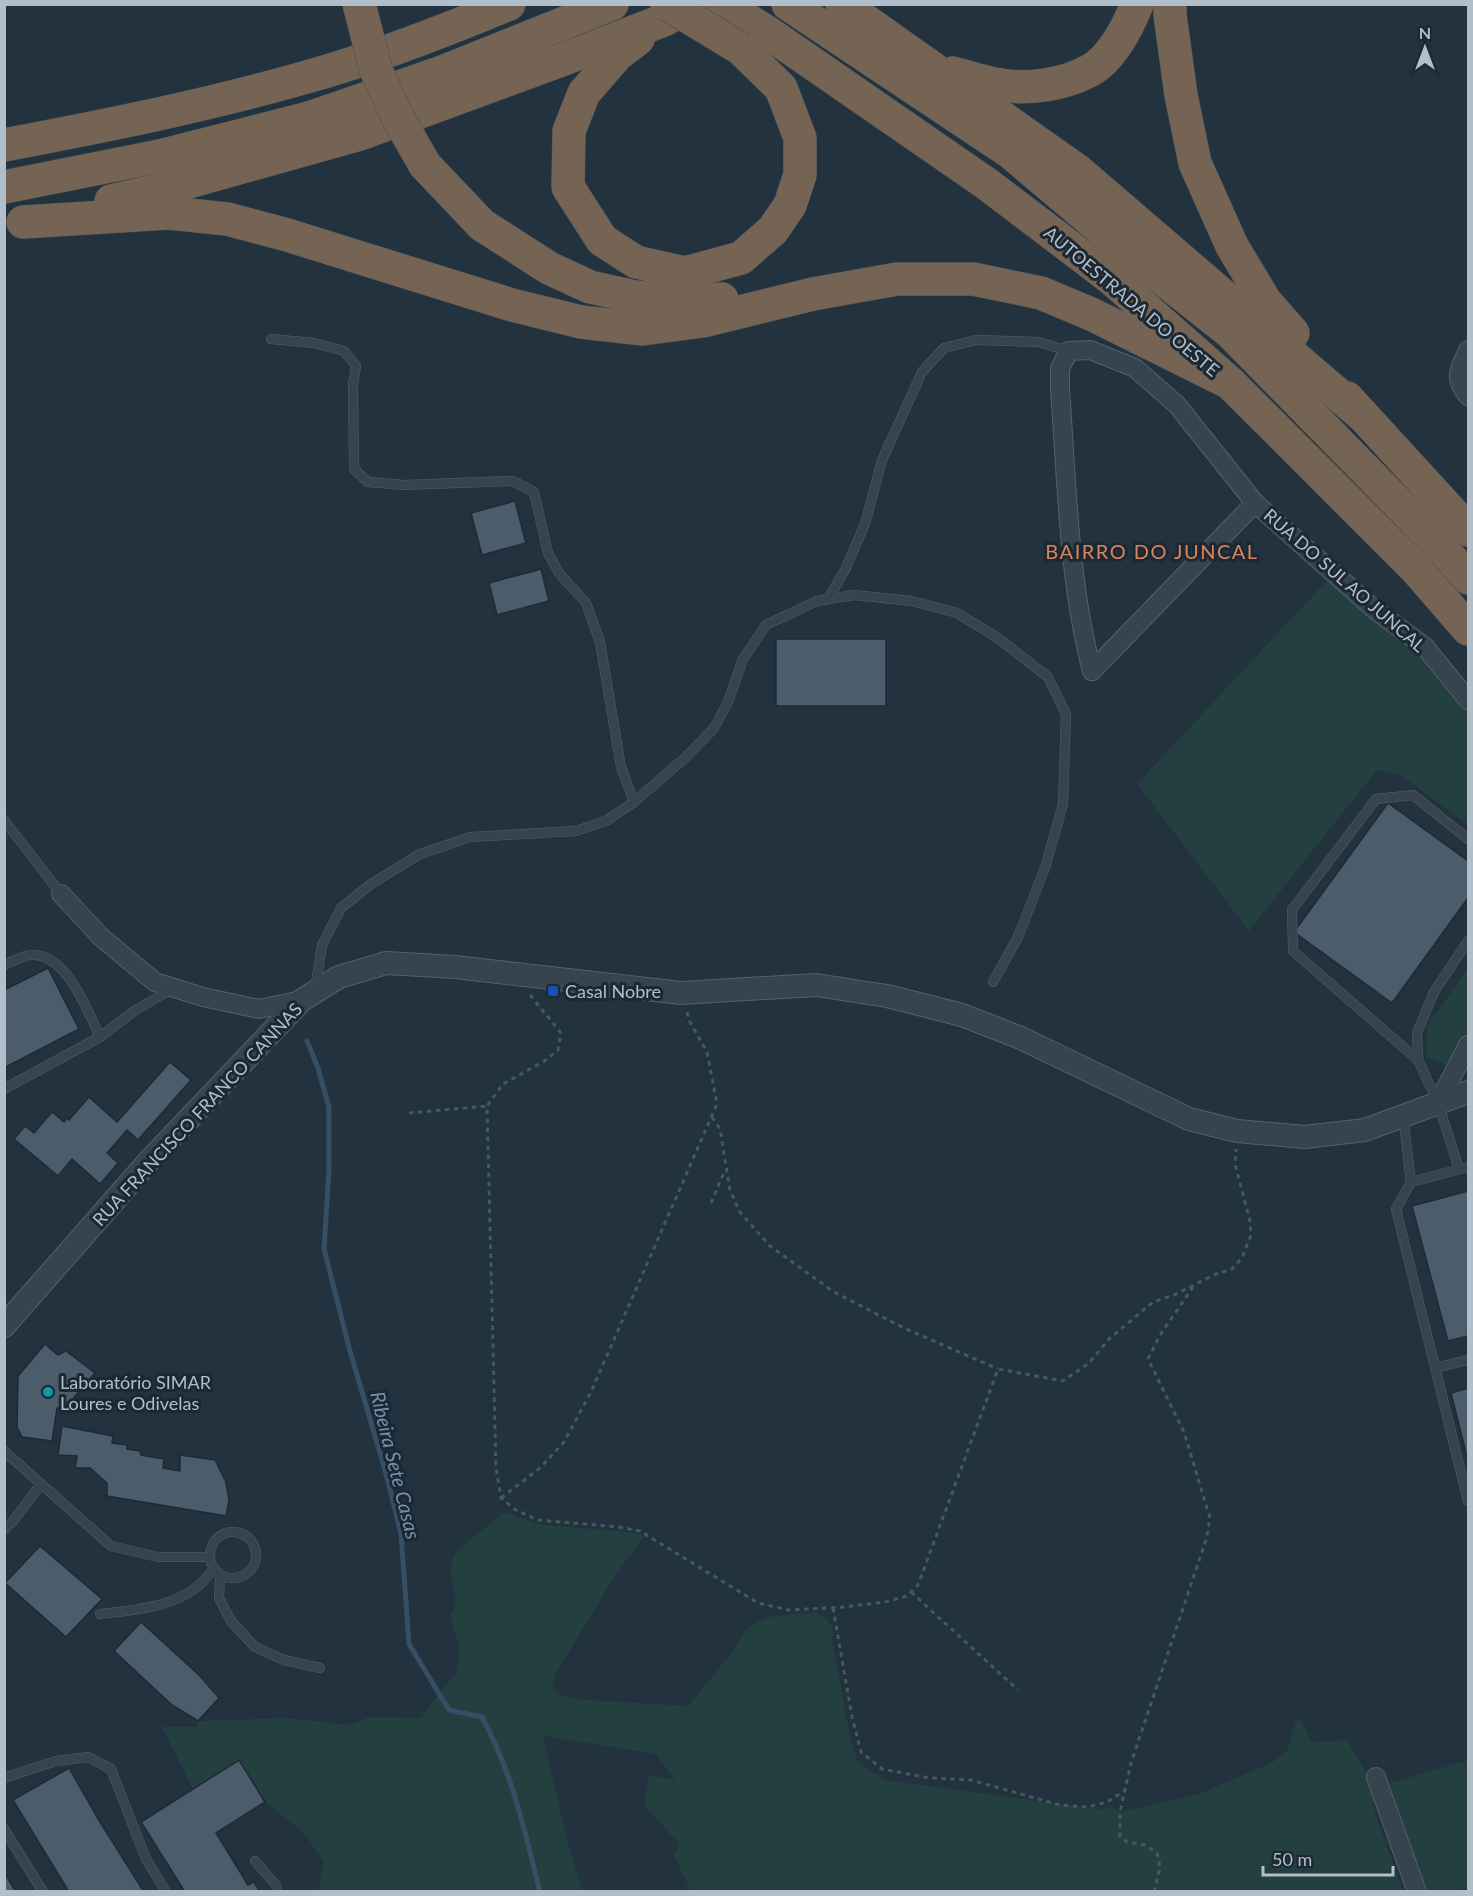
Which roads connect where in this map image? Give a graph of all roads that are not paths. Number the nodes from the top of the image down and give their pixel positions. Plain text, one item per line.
1 (359, 4) edge
2 (509, 4) edge
3 (612, 4) edge
4 (694, 4) edge
5 (722, 4) edge
6 (843, 4) edge
7 (1137, 4) edge
8 (1170, 4) edge
9 (797, 10) edge
10 (665, 12) edge
11 (934, 68) junction
12 (4, 145) edge
13 (4, 188) edge
14 (14, 223) edge
15 (813, 294) junction
16 (271, 339) dead end
17 (1468, 350) edge
18 (1069, 351) junction
19 (1230, 383) junction
20 (1468, 396) edge
21 (1362, 415) junction
22 (1256, 503) junction
23 (1468, 530) edge
24 (1468, 578) edge
25 (828, 599) junction
26 (1468, 629) edge
27 (1468, 700) edge
28 (634, 802) junction
29 (4, 820) edge
30 (1468, 839) edge
31 (60, 894) joint
32 (1468, 941) edge
33 (4, 965) edge
34 (993, 982) dead end
35 (174, 988) junction
36 (309, 996) junction
37 (100, 1037) junction
38 (1468, 1046) edge
39 (1418, 1060) junction
40 (4, 1089) edge
41 (1468, 1092) edge
42 (1438, 1103) junction
43 (1403, 1116) junction
44 (1464, 1168) edge
45 (1411, 1182) junction
46 (4, 1326) edge
47 (1468, 1360) edge
48 (1435, 1368) junction
49 (4, 1450) edge
50 (41, 1484) junction
51 (1468, 1501) edge
52 (4, 1530) edge
53 (209, 1557) junction
54 (217, 1571) junction
55 (100, 1614) dead end
56 (320, 1668) dead end
57 (1376, 1777) dead end
58 (4, 1778) edge
59 (4, 1829) edge
60 (255, 1861) dead end
61 (43, 1892) edge
62 (166, 1892) edge
63 (278, 1892) edge
64 (1417, 1892) edge

1 - 15 highway, bridge
2 - 12 highway
3 - 13 highway
4 - 10 highway
5 - 19 highway, AUTOESTRADA DO OESTE
6 - 11 highway
7 - 11 highway
8 - 21 highway
9 - 24 highway, AUTOESTRADA DO OESTE
10 - 10 highway, bridge
10 - 14 highway
11 - 21 highway
14 - 15 highway
15 - 19 highway
16 - 28 lane
17 - 20 street
18 - 22 street
18 - 22 street, RUA DO SUL AO JUNCAL
18 - 25 lane
19 - 26 highway, AUTOESTRADA DO OESTE
21 - 23 highway
22 - 27 street, RUA DO SUL AO JUNCAL
25 - 28 lane
25 - 34 lane
28 - 36 lane
29 - 31 lane
30 - 39 lane
31 - 35 street
32 - 39 lane
33 - 37 lane
35 - 36 street
35 - 37 lane
36 - 43 street, RUA FRANCISCO FRANCO CANNAS
36 - 46 street, RUA FRANCISCO FRANCO CANNAS
37 - 40 lane
38 - 42 street
39 - 42 lane
41 - 42 street, RUA FRANCISCO FRANCO CANNAS
42 - 43 street, RUA FRANCISCO FRANCO CANNAS
42 - 44 lane
43 - 45 lane
44 - 45 lane
45 - 48 lane
47 - 48 lane
48 - 51 lane
49 - 50 lane
50 - 52 lane
50 - 53 lane
53 - 54 lane
53 - 54 lane
54 - 55 lane
54 - 56 lane
57 - 64 street
58 - 62 lane
59 - 61 lane
60 - 63 lane

